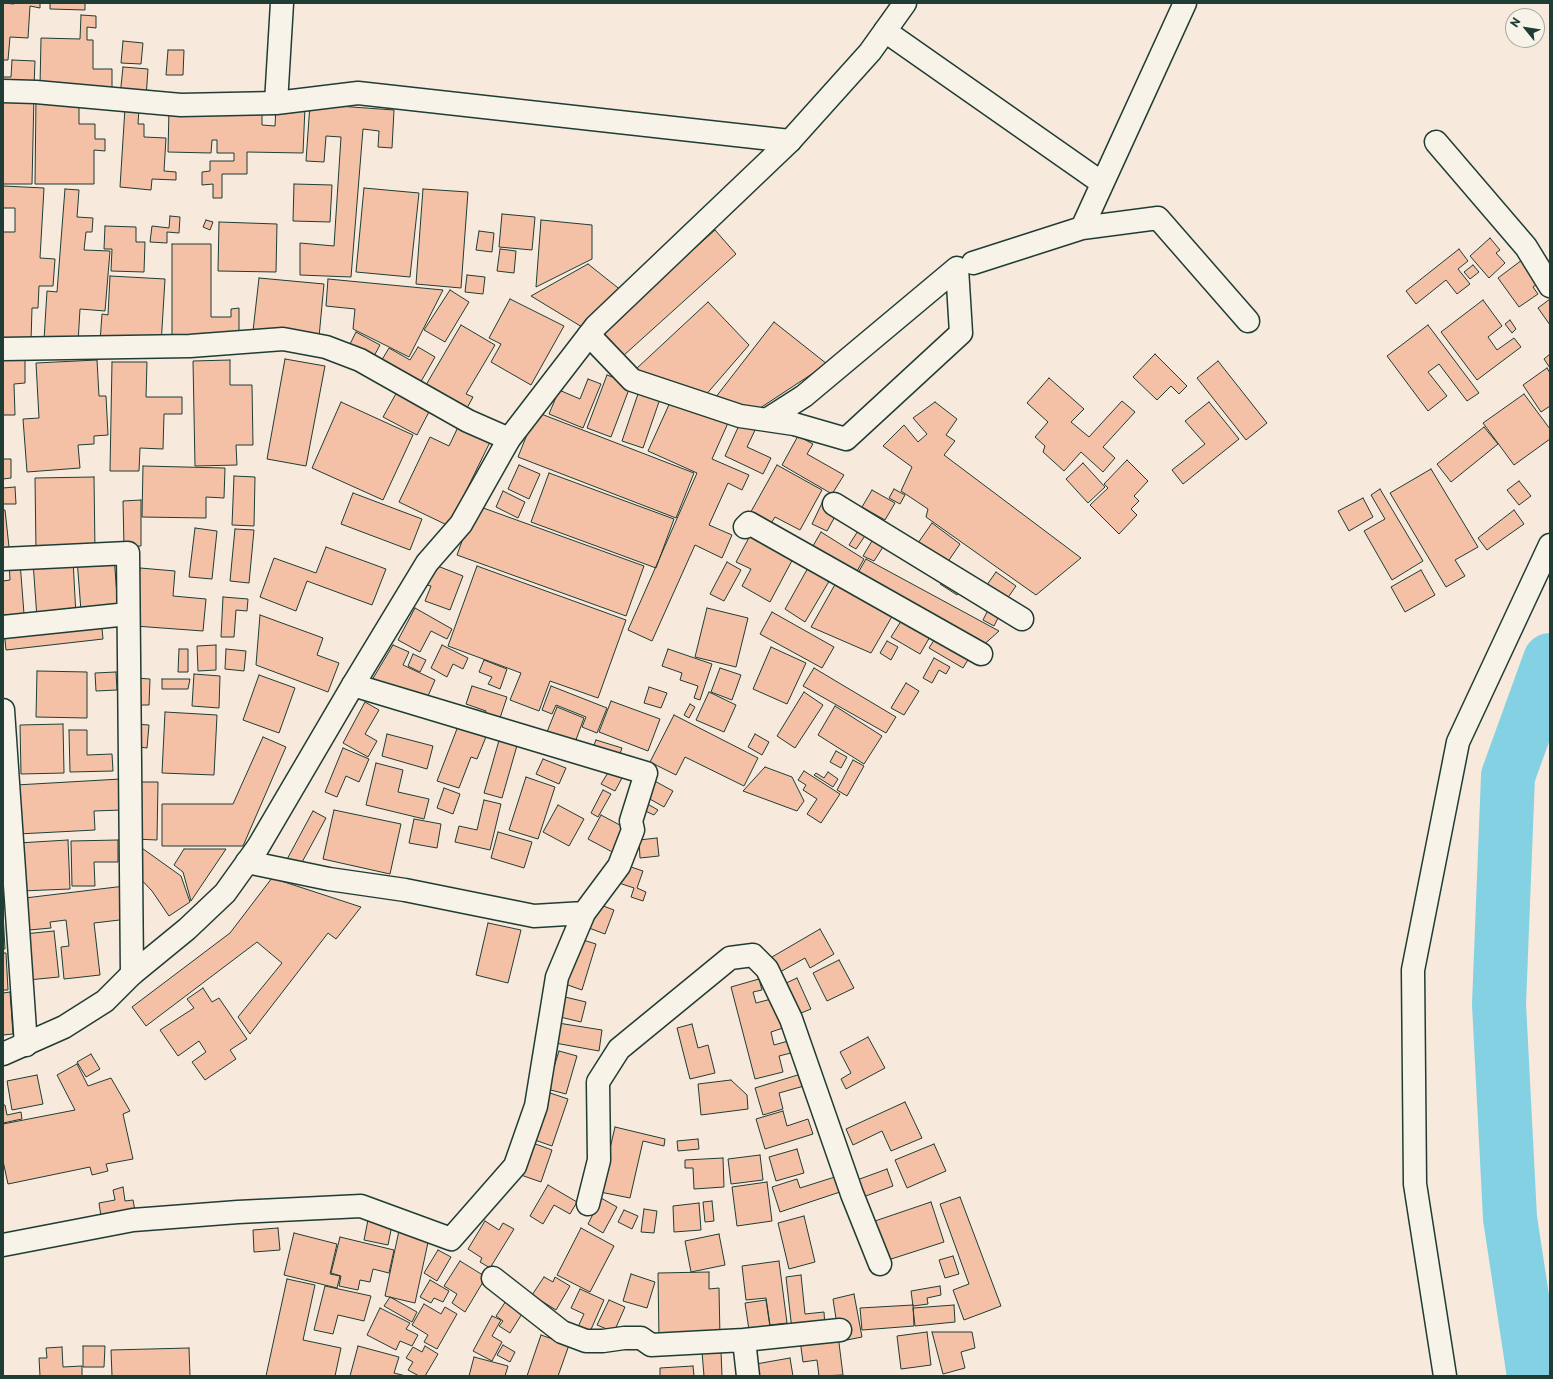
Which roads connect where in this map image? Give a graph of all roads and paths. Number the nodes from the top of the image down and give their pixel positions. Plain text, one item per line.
1 (282, 3) edge
2 (905, 3) edge
3 (1185, 3) edge
4 (885, 31) junction
5 (3, 90) edge
6 (276, 103) junction
7 (790, 141) junction
8 (1436, 142) dead end
9 (1102, 183) junction
10 (1082, 228) junction
11 (973, 263) dead end
12 (1550, 286) edge
13 (1248, 321) dead end
14 (589, 335) junction
15 (3, 349) edge
16 (768, 419) junction
17 (509, 439) junction
18 (834, 504) dead end
19 (745, 527) dead end
20 (1550, 545) edge
21 (3, 559) edge
22 (128, 614) junction
23 (1022, 619) dead end
24 (3, 627) edge
25 (981, 654) dead end
26 (353, 685) junction
27 (3, 710) edge
28 (247, 862) junction
29 (584, 913) junction
30 (132, 974) junction
31 (26, 1045) junction
32 (3, 1054) edge
33 (588, 1204) dead end
34 (3, 1245) edge
35 (880, 1264) dead end
36 (493, 1278) dead end
37 (840, 1330) dead end
38 (744, 1340) junction
39 (748, 1376) edge
40 (1445, 1376) edge

1 - 6 street
2 - 4 street
3 - 9 street
4 - 7 street
4 - 9 street
5 - 6 street
6 - 7 street
7 - 14 street
8 - 12 street
9 - 10 street
10 - 11 street
10 - 13 street
14 - 16 street
14 - 17 street
15 - 17 street
16 - 16 street
17 - 26 street
18 - 23 street
19 - 25 street
20 - 40 street
21 - 22 street
22 - 24 street
22 - 30 street
26 - 28 street
26 - 29 street
27 - 31 street
28 - 29 street
28 - 30 street
29 - 34 street
30 - 31 street
31 - 32 street
33 - 35 street
36 - 38 street
37 - 38 street
38 - 39 street

